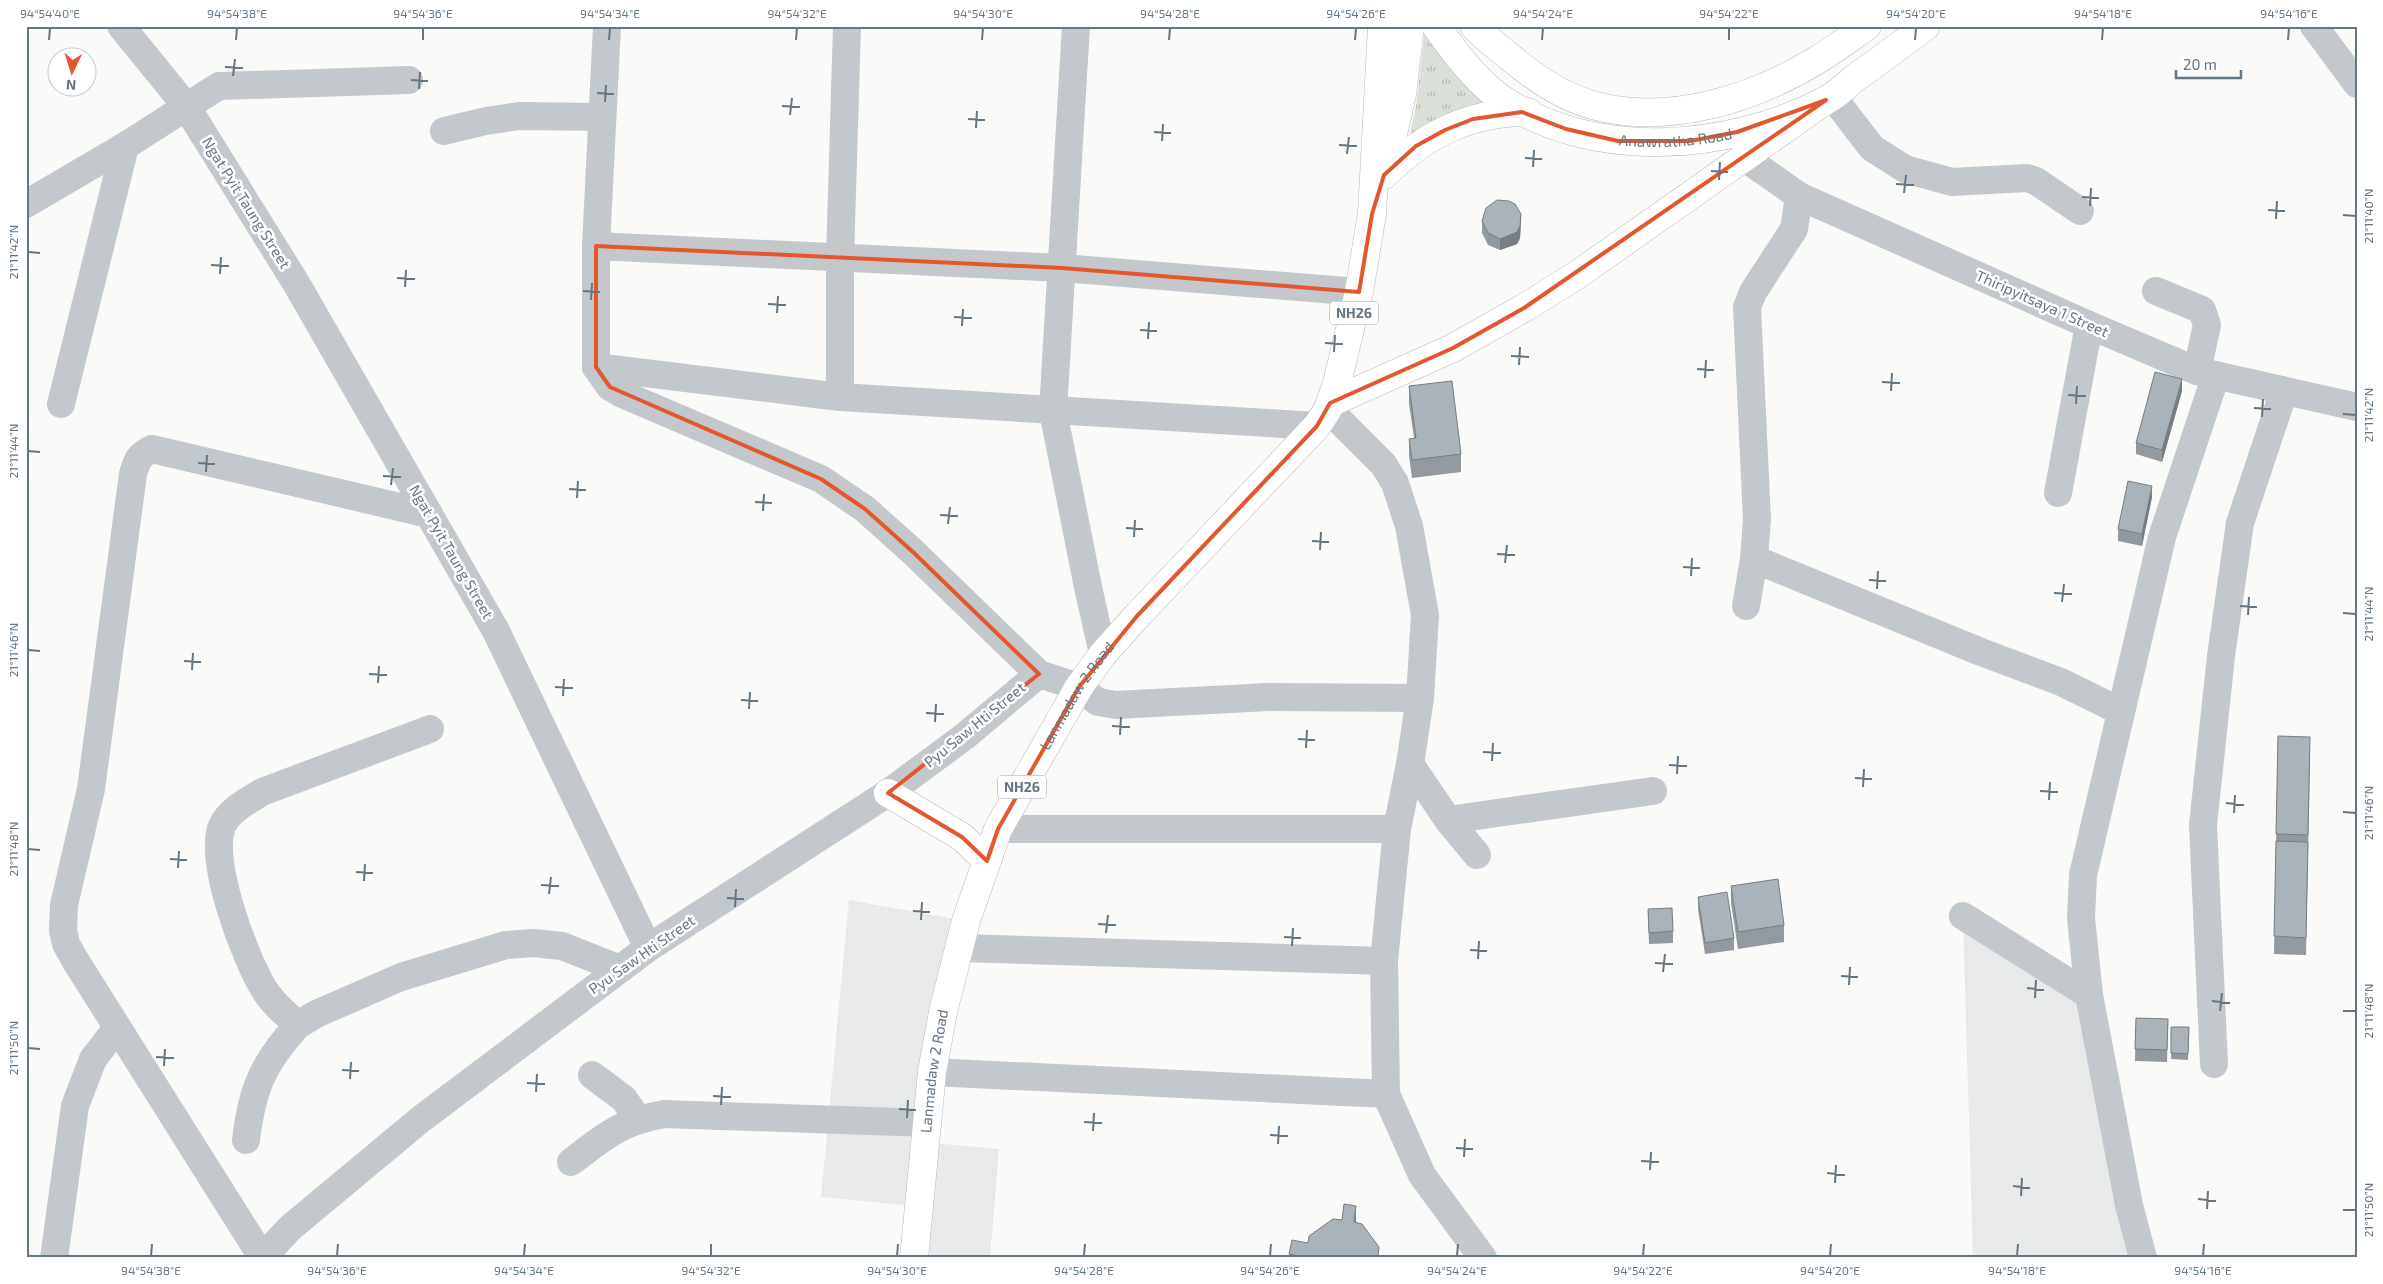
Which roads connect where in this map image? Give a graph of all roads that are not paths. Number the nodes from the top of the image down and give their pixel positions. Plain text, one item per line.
1 (121, 26) edge
2 (607, 26) edge
3 (847, 26) edge
4 (1076, 26) edge
5 (1382, 26) edge
6 (1410, 26) edge
7 (1436, 26) edge
8 (1474, 26) edge
9 (1867, 26) edge
10 (1926, 26) edge
11 (2314, 26) edge
12 (2349, 57) edge
13 (409, 80) dead end
14 (2357, 84) edge
15 (1829, 98) junction
16 (186, 106) junction
17 (1627, 111) junction
18 (1522, 112) junction
19 (602, 116) junction
20 (444, 131) dead end
21 (125, 146) junction
22 (1744, 158) junction
23 (1384, 175) junction
24 (1799, 196) junction
25 (26, 204) edge
26 (2080, 211) dead end
27 (1372, 214) junction
28 (596, 246) junction
29 (840, 258) junction
30 (1062, 268) junction
31 (2156, 291) dead end
32 (1359, 292) junction
33 (2089, 326) junction
34 (596, 367) junction
35 (2207, 373) junction
36 (2284, 391) junction
37 (840, 397) junction
38 (61, 404) dead end
39 (2357, 408) edge
40 (1053, 411) junction
41 (1325, 413) junction
42 (2058, 493) dead end
43 (429, 514) junction
44 (1754, 559) junction
45 (1746, 606) dead end
46 (1103, 654) junction
47 (1039, 674) junction
48 (1079, 687) junction
49 (1420, 698) junction
50 (2120, 711) junction
51 (430, 729) dead end
52 (1410, 764) junction
53 (1653, 791) dead end
54 (888, 793) junction
55 (1448, 820) junction
56 (1397, 828) junction
57 (998, 829) junction
58 (1477, 855) dead end
59 (987, 862) junction
60 (1962, 916) dead end
61 (648, 948) junction
62 (958, 948) junction
63 (1384, 961) junction
64 (620, 969) junction
65 (2089, 995) junction
66 (298, 1025) junction
67 (117, 1028) junction
68 (2214, 1064) dead end
69 (932, 1072) junction
70 (592, 1075) dead end
71 (1386, 1094) junction
72 (638, 1119) junction
73 (928, 1123) junction
74 (246, 1140) dead end
75 (571, 1162) dead end
76 (54, 1258) edge
77 (262, 1258) edge
78 (914, 1258) edge
79 (1483, 1258) edge
80 (2143, 1258) edge

1 - 16 street, Ngat Pyit Taung Street
2 - 19 street
3 - 29 street
4 - 30 street
5 - 27 main road, NH26
6 - 23 main road, NH26
7 - 18 main road, Anawratha Road
8 - 17 main road, Anawratha Road
9 - 17 main road, Anawratha Road
10 - 15 main road, Anawratha Road
11 - 12 street
12 - 14 street
13 - 16 street
15 - 18 main road, Anawratha Road
15 - 22 main road
15 - 26 street
16 - 21 street
16 - 43 street, Ngat Pyit Taung Street
17 - 18 main road
18 - 23 main road
19 - 20 street
19 - 28 street
21 - 25 street
21 - 38 street
22 - 24 street, Thiripyitsaya 1 Street
22 - 41 main road
23 - 27 main road, NH26
24 - 33 street, Thiripyitsaya 1 Street
24 - 44 street
27 - 32 main road, NH26
28 - 29 street
28 - 34 street
29 - 30 street
29 - 37 street
30 - 32 street
30 - 40 street
31 - 35 street
32 - 41 main road, NH26
33 - 35 street, Thiripyitsaya 1 Street
33 - 42 street
34 - 37 street
34 - 47 street
35 - 36 street, Thiripyitsaya 1 Street
35 - 50 street
36 - 39 street, Thiripyitsaya 1 Street
36 - 68 street
37 - 40 street
40 - 41 street
40 - 46 street
41 - 46 main road, Lanmadaw 2 Road / NH26
41 - 49 street
43 - 61 street, Ngat Pyit Taung Street
43 - 67 street
44 - 45 street
44 - 50 street
46 - 48 main road, Lanmadaw 2 Road / NH26
47 - 48 street
47 - 54 street, Pyu Saw Hti Street
48 - 49 street
48 - 57 main road, Lanmadaw 2 Road / NH26
49 - 52 street
50 - 65 street
51 - 66 street
52 - 55 street
52 - 56 street
53 - 55 street
54 - 59 main road
54 - 61 street, Pyu Saw Hti Street
55 - 58 street
56 - 57 street
56 - 63 street
57 - 59 main road, Lanmadaw 2 Road / NH26
59 - 62 main road, Lanmadaw 2 Road / NH26
60 - 65 street
61 - 64 street, Pyu Saw Hti Street
62 - 63 street
62 - 69 main road, Lanmadaw 2 Road / NH26
63 - 71 street
64 - 66 street
64 - 77 street, Pyu Saw Hti Street
65 - 80 street
66 - 74 street
67 - 76 street
67 - 77 street
69 - 71 street
69 - 73 main road, Lanmadaw 2 Road / NH26
70 - 72 street
71 - 79 street
72 - 73 street
72 - 75 street
73 - 78 main road, Lanmadaw 2 Road / NH26

